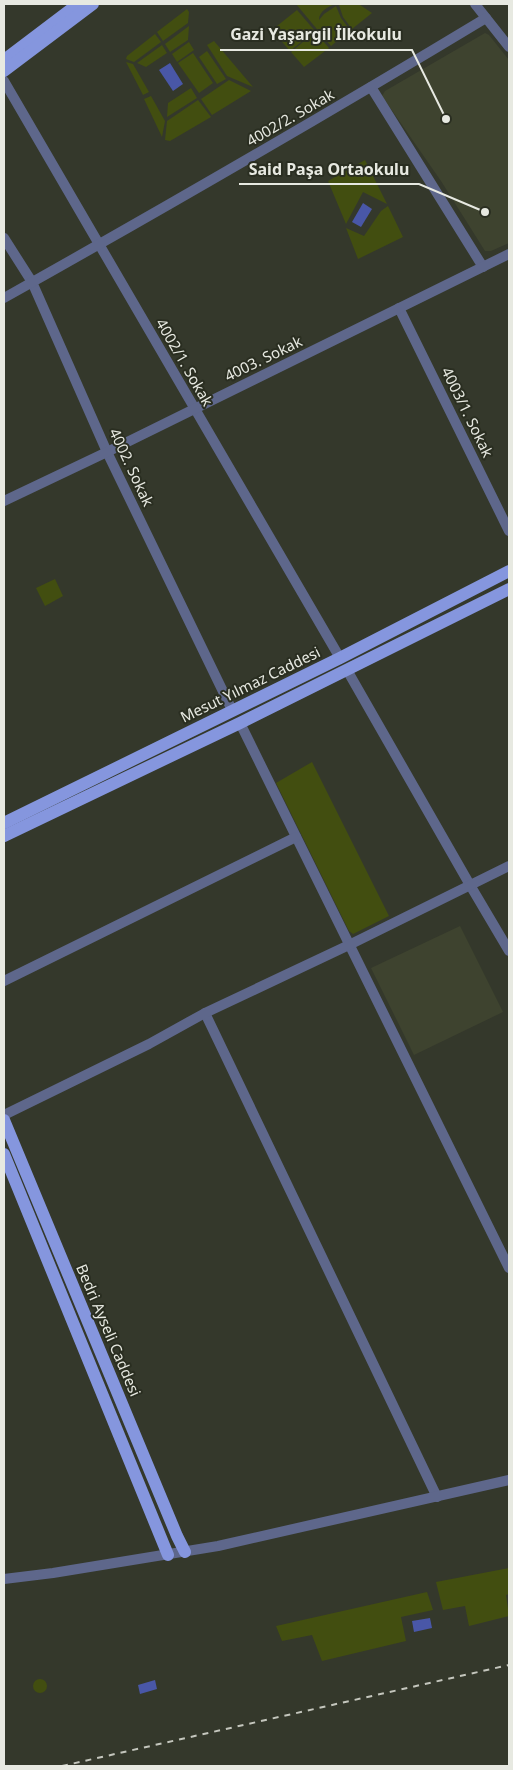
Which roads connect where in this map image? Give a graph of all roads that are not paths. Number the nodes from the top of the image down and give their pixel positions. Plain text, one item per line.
1 (78, 4) edge
2 (93, 4) edge
3 (475, 4) edge
4 (486, 18) junction
5 (509, 47) edge
6 (4, 60) edge
7 (4, 71) edge
8 (4, 82) edge
9 (371, 87) junction
10 (4, 238) edge
11 (100, 244) junction
12 (509, 254) edge
13 (483, 266) junction
14 (32, 282) junction
15 (4, 298) edge
16 (400, 308) junction
17 (194, 408) junction
18 (107, 452) junction
19 (4, 501) edge
20 (509, 530) edge
21 (509, 571) edge
22 (509, 589) edge
23 (340, 658) junction
24 (347, 670) junction
25 (232, 710) junction
26 (240, 723) junction
27 (4, 823) edge
28 (4, 836) edge
29 (296, 837) junction
30 (509, 866) edge
31 (470, 885) junction
32 (349, 945) junction
33 (509, 951) edge
34 (4, 981) edge
35 (205, 1012) junction
36 (4, 1115) edge
37 (4, 1120) edge
38 (4, 1154) edge
39 (509, 1268) edge
40 (509, 1480) edge
41 (437, 1497) junction
42 (185, 1552) junction
43 (168, 1554) junction
44 (4, 1579) edge

1 - 6 main road
2 - 7 main road
3 - 4 street
4 - 5 street
4 - 9 street, 4002/2. Sokak
8 - 11 street, 4002/1. Sokak
9 - 11 street, 4002/2. Sokak
9 - 13 street
10 - 14 street, 4002. Sokak
11 - 14 street, 4002/2. Sokak
11 - 17 street, 4002/1. Sokak
12 - 13 street, 4003. Sokak
13 - 16 street, 4003. Sokak
14 - 15 street, 4002/2. Sokak
14 - 18 street, 4002. Sokak
16 - 17 street, 4003. Sokak
16 - 20 street, 4003/1. Sokak
17 - 18 street, 4003. Sokak
17 - 23 street, 4002/1. Sokak
18 - 19 street, 4003. Sokak
18 - 25 street, 4002. Sokak
21 - 23 main road, Mesut Yılmaz Caddesi
22 - 24 main road, Mesut Yılmaz Caddesi
23 - 25 main road, Mesut Yılmaz Caddesi
24 - 26 main road, Mesut Yılmaz Caddesi
24 - 31 street
25 - 27 main road, Mesut Yılmaz Caddesi
26 - 28 main road, Mesut Yılmaz Caddesi
26 - 29 street
29 - 32 street
29 - 34 street
30 - 31 street
31 - 32 street
31 - 33 street
32 - 35 street
32 - 39 street
35 - 36 street
35 - 41 street
37 - 42 main road, Bedri Ayseli Caddesi
38 - 43 main road, Bedri Ayseli Caddesi
40 - 41 street
41 - 42 street
42 - 43 street
43 - 44 street

